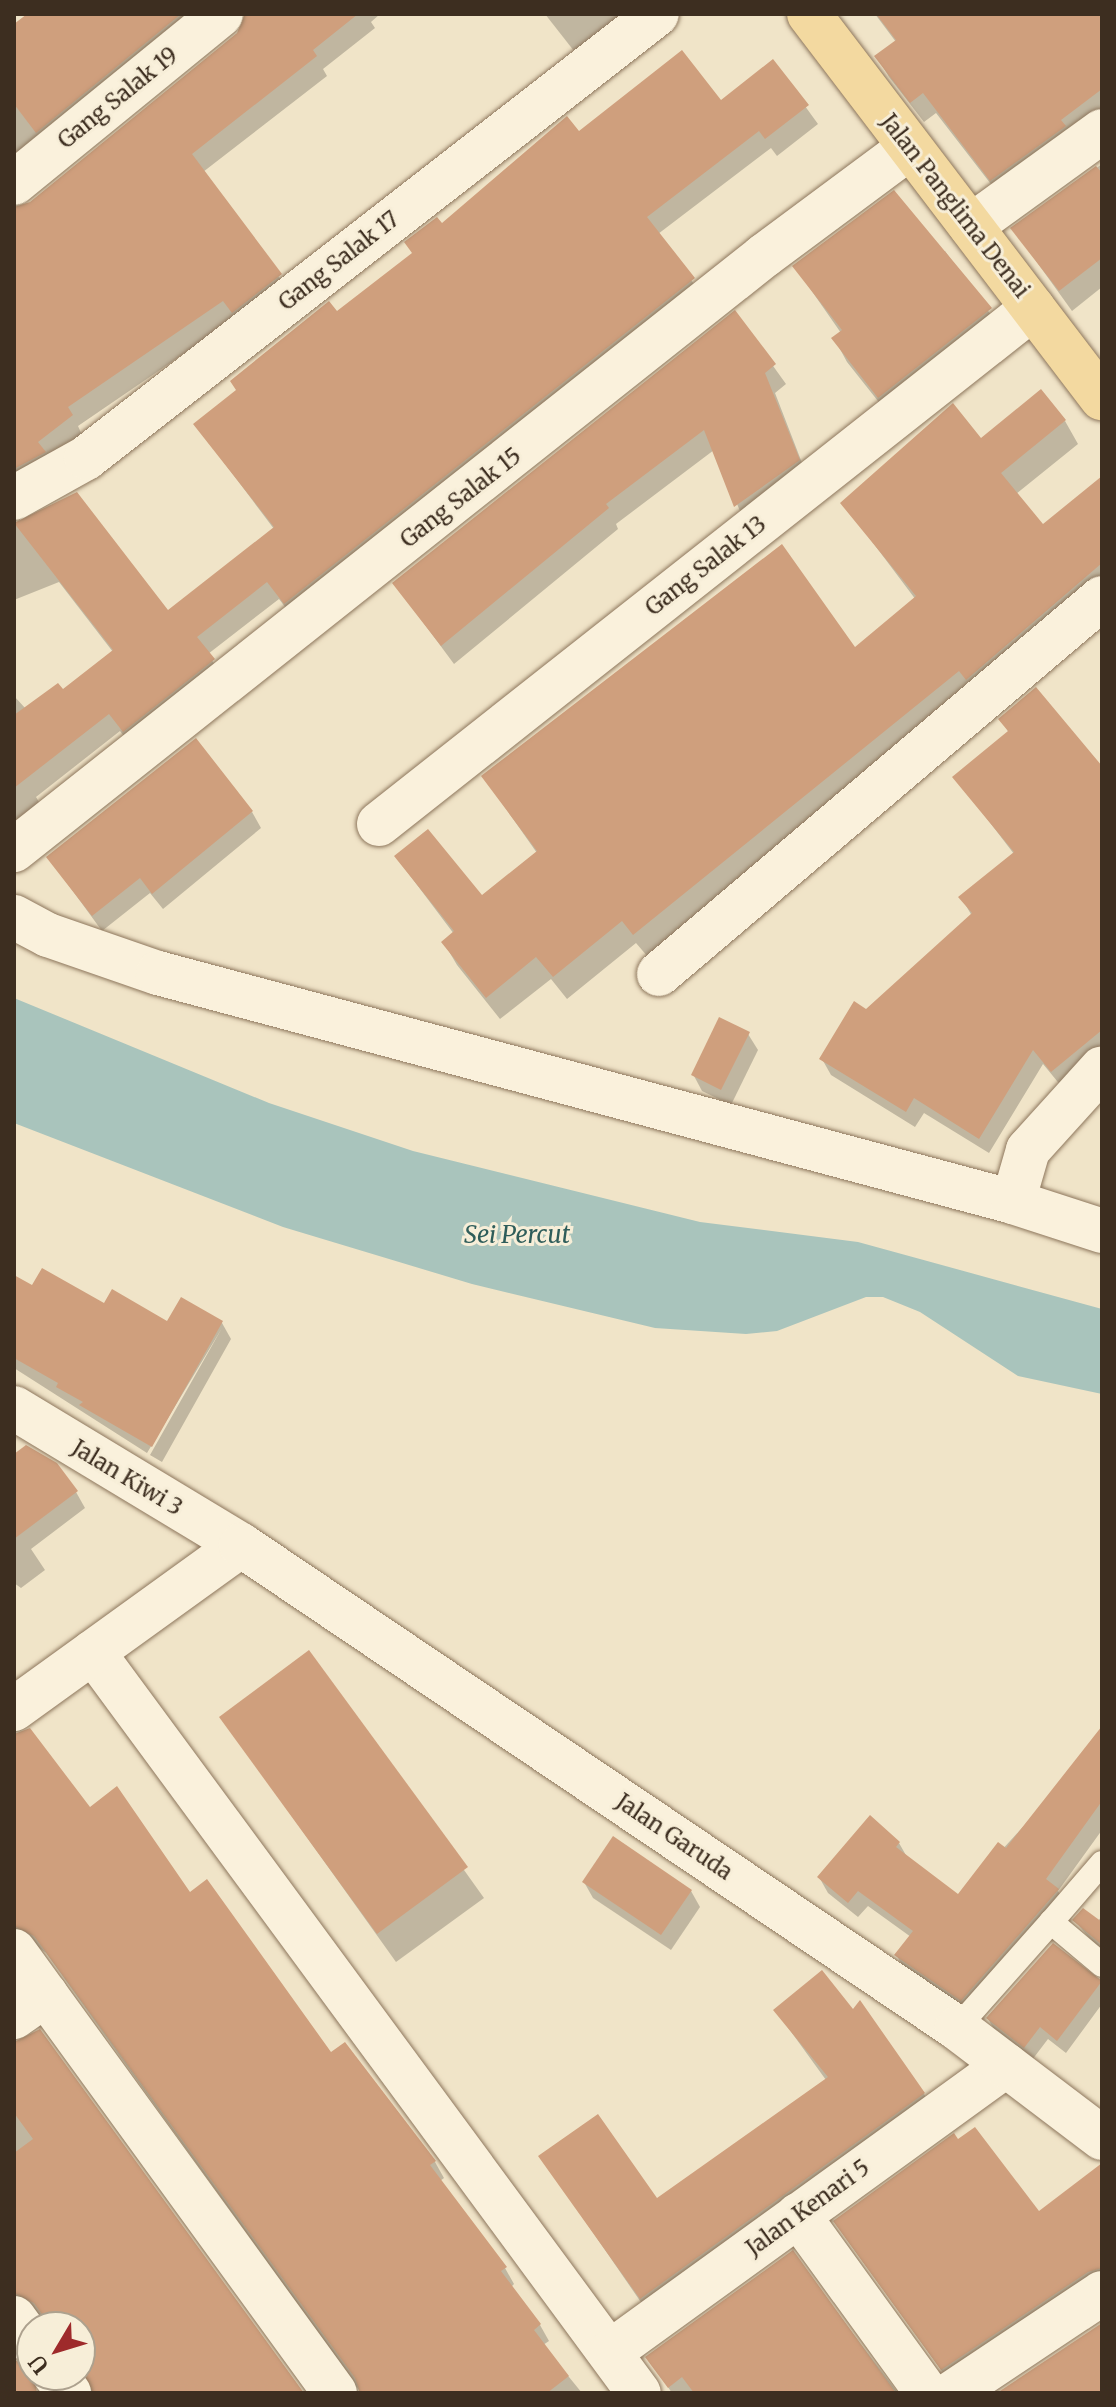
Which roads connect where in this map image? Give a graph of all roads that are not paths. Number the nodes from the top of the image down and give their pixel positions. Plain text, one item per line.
1 (221, 14) edge
2 (657, 14) edge
3 (816, 16) edge
4 (1102, 131) edge
5 (909, 148) junction
6 (14, 183) edge
7 (971, 226) junction
8 (1033, 308) junction
9 (1102, 398) edge
10 (14, 498) edge
11 (1102, 598) edge
12 (379, 824) dead end
13 (14, 850) edge
14 (14, 917) edge
15 (659, 974) dead end
16 (1102, 1068) edge
17 (1013, 1202) junction
18 (1102, 1231) edge
19 (20, 1421) edge
20 (241, 1545) junction
21 (93, 1652) junction
22 (14, 1709) edge
23 (1102, 1863) edge
24 (1051, 1922) junction
25 (14, 1951) edge
26 (1102, 1965) edge
27 (30, 2006) edge
28 (957, 2028) junction
29 (1006, 2065) junction
30 (1102, 2138) edge
31 (798, 2215) junction
32 (1102, 2293) edge
33 (610, 2352) junction
34 (335, 2393) edge
35 (639, 2393) edge
36 (927, 2393) edge
37 (952, 2393) edge

1 - 6 street, Gang Salak 19
2 - 10 street, Gang Salak 17
3 - 5 main road, Jalan Panglima Denai
4 - 7 street
5 - 7 main road, Jalan Panglima Denai
5 - 13 street, Gang Salak 15
7 - 8 main road, Jalan Panglima Denai
8 - 9 main road, Jalan Panglima Denai
8 - 12 street, Gang Salak 13
11 - 15 street
14 - 17 street
16 - 17 street
17 - 18 street
19 - 20 street, Jalan Kiwi 3
20 - 21 street
20 - 28 street, Jalan Garuda
21 - 22 street
21 - 33 street
23 - 24 lane
24 - 26 lane
24 - 28 lane
25 - 27 street
27 - 34 street
28 - 29 street, Jalan Garuda
29 - 30 street, Jalan Garuda
29 - 31 street, Jalan Kenari 5
31 - 33 street, Jalan Kenari 5
31 - 36 street
32 - 37 street
33 - 35 street

